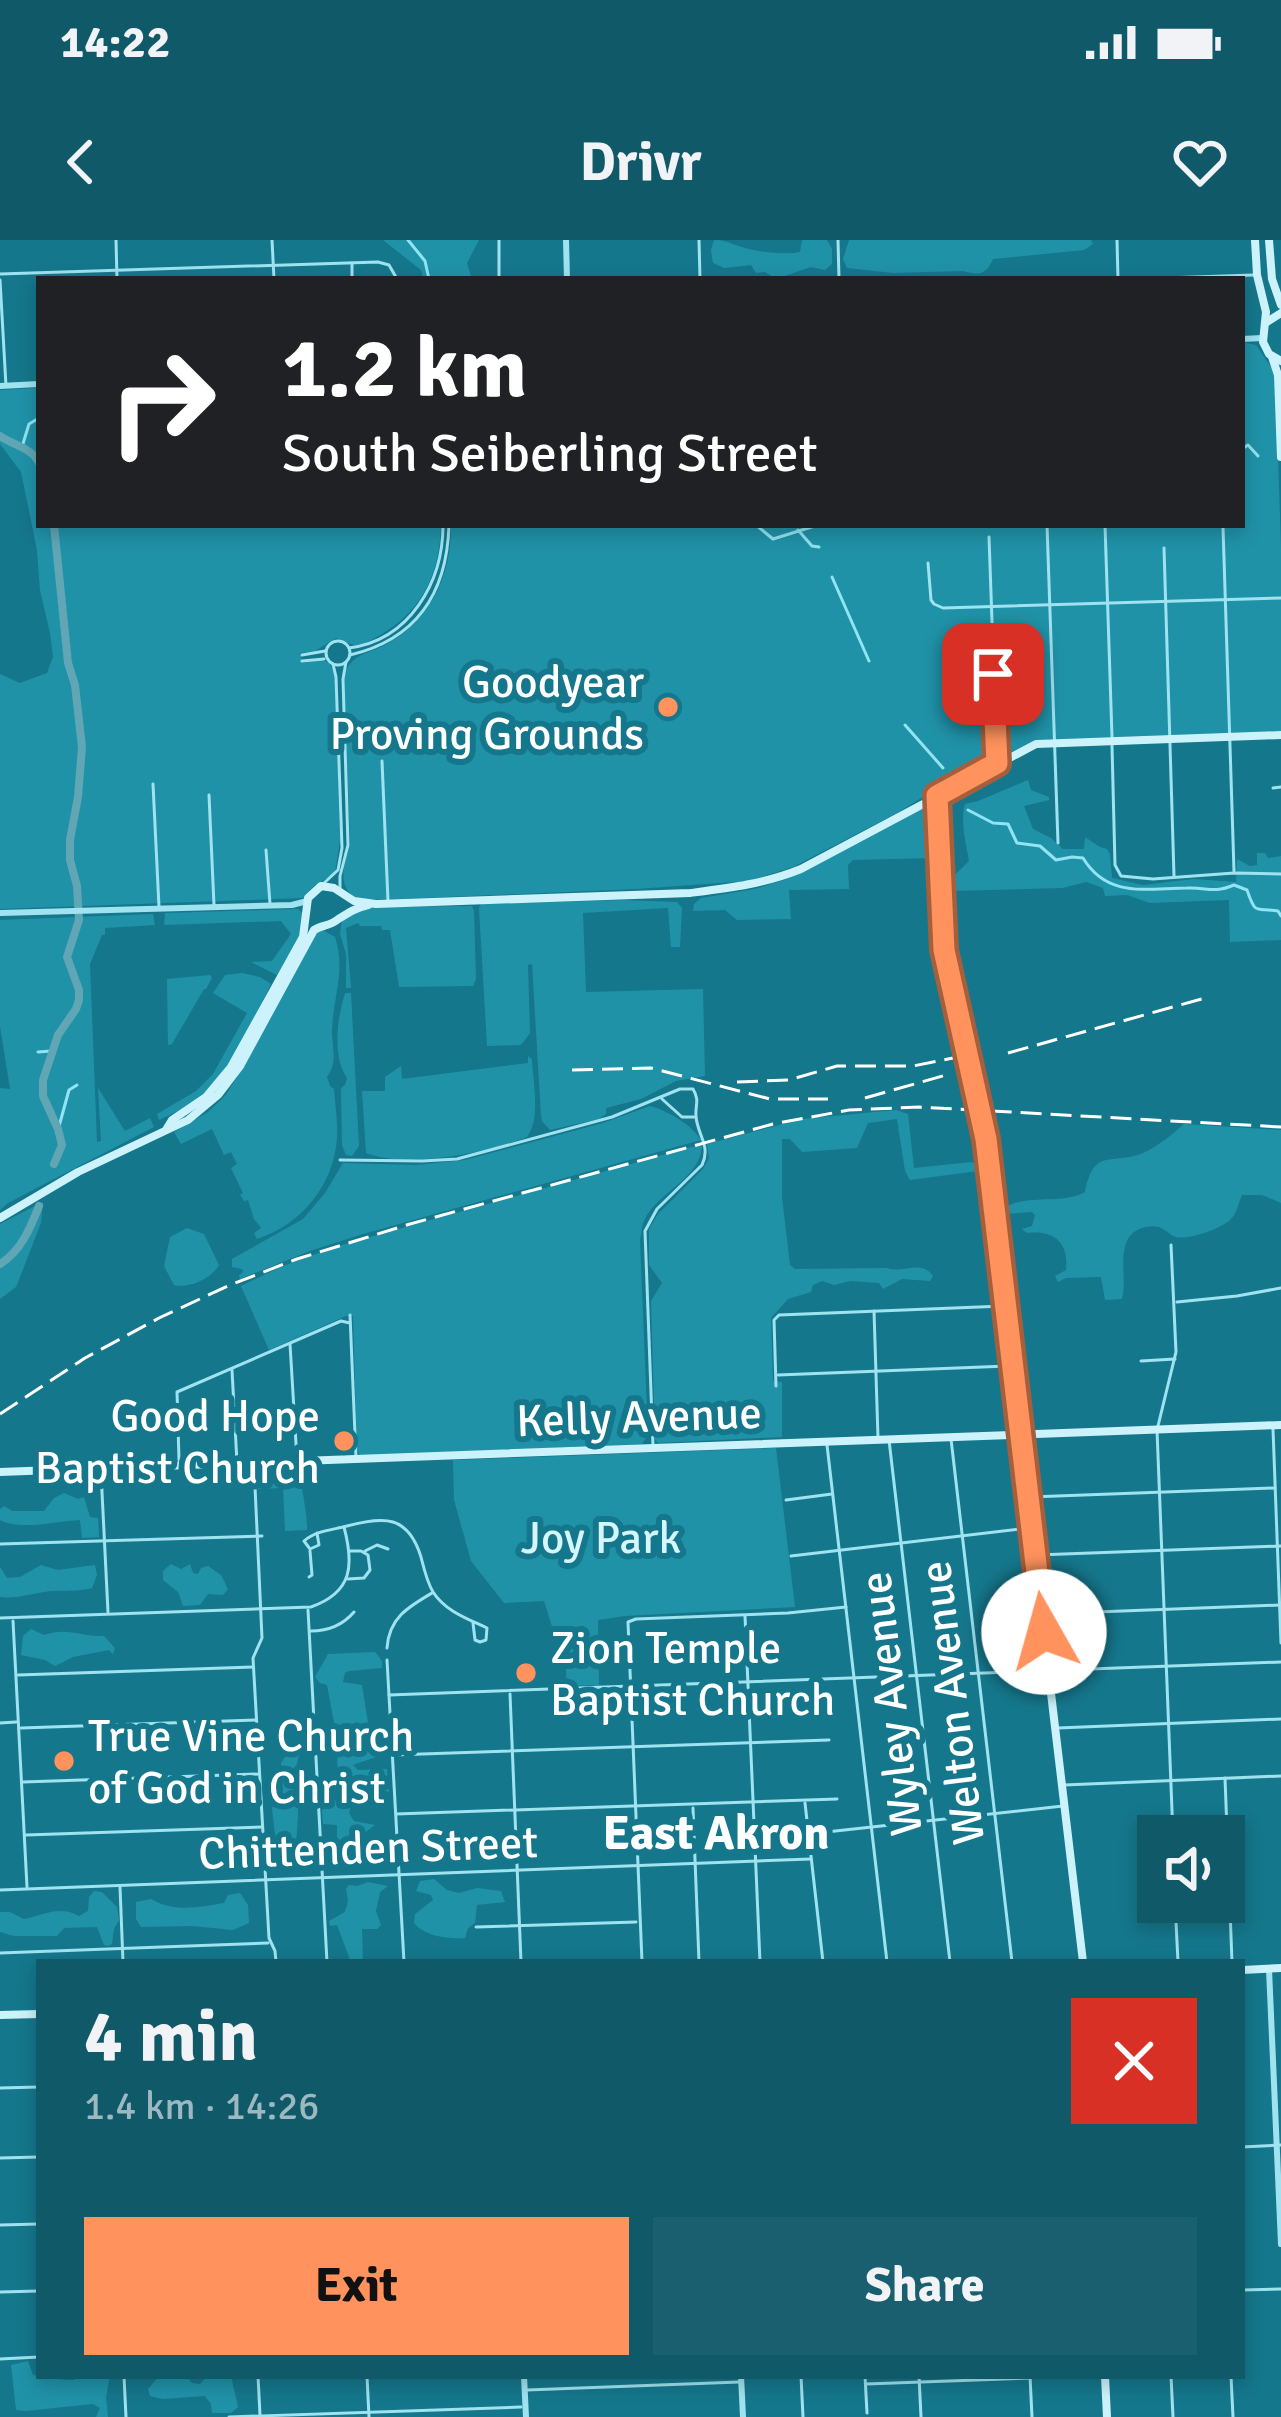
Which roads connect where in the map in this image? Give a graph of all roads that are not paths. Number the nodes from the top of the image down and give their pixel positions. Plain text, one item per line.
1 (116, 240) edge
2 (272, 240) edge
3 (499, 240) edge
4 (566, 240) edge
5 (699, 240) edge
6 (838, 240) edge
7 (1117, 240) edge
8 (1255, 240) edge
9 (1269, 240) edge
10 (352, 262) junction
11 (273, 265) junction
12 (117, 269) junction
13 (62, 272) junction
14 (1271, 273) junction
15 (1256, 275) junction
16 (62, 276) edge
17 (117, 276) edge
18 (274, 276) edge
19 (352, 276) edge
20 (396, 276) edge
21 (500, 276) edge
22 (567, 276) edge
23 (700, 276) edge
24 (839, 276) edge
25 (1118, 276) edge
26 (1226, 276) edge
27 (0, 277) edge
28 (1281, 309) edge
29 (1266, 324) junction
30 (1262, 338) junction
31 (1245, 339) edge
32 (1276, 358) edge
33 (36, 384) edge
34 (3, 386) edge
35 (1281, 457) edge
36 (446, 528) edge
37 (446, 528) edge
38 (1047, 528) edge
39 (1105, 528) edge
40 (1223, 528) edge
41 (989, 537) dead end
42 (1165, 548) dead end
43 (928, 563) dead end
44 (1281, 598) edge
45 (1225, 600) junction
46 (1166, 602) junction
47 (1107, 604) junction
48 (1049, 606) junction
49 (990, 607) junction
50 (349, 648) junction
51 (327, 650) junction
52 (350, 655) junction
53 (330, 661) junction
54 (346, 662) junction
55 (1281, 735) edge
56 (1229, 737) junction
57 (1171, 739) junction
58 (1112, 741) junction
59 (1053, 743) junction
60 (382, 761) dead end
61 (997, 763) junction
62 (153, 784) dead end
63 (1281, 787) edge
64 (1273, 788) dead end
65 (209, 795) dead end
66 (937, 796) junction
67 (1058, 843) dead end
68 (266, 850) dead end
69 (1234, 873) junction
70 (1281, 874) edge
71 (1174, 877) junction
72 (321, 886) junction
73 (340, 892) junction
74 (388, 903) junction
75 (376, 904) junction
76 (270, 906) junction
77 (214, 907) junction
78 (307, 908) junction
79 (159, 909) junction
80 (0, 913) edge
81 (343, 914) junction
82 (322, 924) junction
83 (661, 1098) junction
84 (696, 1117) junction
85 (167, 1128) junction
86 (340, 1160) dead end
87 (0, 1218) edge
88 (1171, 1245) dead end
89 (1281, 1288) edge
90 (1175, 1302) junction
91 (1005, 1306) junction
92 (874, 1311) junction
93 (350, 1316) dead end
94 (350, 1323) junction
95 (289, 1343) junction
96 (1175, 1359) junction
97 (1141, 1361) dead end
98 (1012, 1366) junction
99 (231, 1368) junction
100 (876, 1371) junction
101 (776, 1375) junction
102 (776, 1386) dead end
103 (1277, 1425) edge
104 (1157, 1430) junction
105 (1021, 1435) junction
106 (951, 1438) junction
107 (884, 1440) junction
108 (827, 1442) junction
109 (653, 1448) junction
110 (356, 1460) junction
111 (297, 1462) junction
112 (254, 1464) junction
113 (237, 1465) junction
114 (179, 1466) junction
115 (101, 1469) junction
116 (0, 1472) edge
117 (1275, 1488) junction
118 (1160, 1492) junction
119 (833, 1494) junction
120 (1028, 1497) junction
121 (786, 1500) dead end
122 (344, 1527) junction
123 (1032, 1527) junction
124 (317, 1533) junction
125 (260, 1536) junction
126 (962, 1536) junction
127 (104, 1541) junction
128 (901, 1543) junction
129 (0, 1544) edge
130 (1279, 1546) edge
131 (310, 1549) junction
132 (388, 1549) dead end
133 (840, 1550) junction
134 (1162, 1550) junction
135 (350, 1551) junction
136 (364, 1552) junction
137 (791, 1556) dead end
138 (1036, 1556) junction
139 (309, 1577) dead end
140 (346, 1579) junction
141 (434, 1592) junction
142 (1280, 1605) edge
143 (308, 1607) junction
144 (846, 1607) junction
145 (261, 1608) junction
146 (1164, 1609) junction
147 (354, 1612) dead end
148 (108, 1614) junction
149 (1042, 1614) junction
150 (745, 1615) junction
151 (0, 1618) edge
152 (13, 1618) junction
153 (473, 1623) dead end
154 (309, 1631) junction
155 (1281, 1643) edge
156 (387, 1648) dead end
157 (387, 1660) dead end
158 (1281, 1662) edge
159 (253, 1667) junction
160 (1166, 1667) junction
161 (1049, 1671) junction
162 (978, 1674) junction
163 (16, 1675) junction
164 (916, 1676) junction
165 (854, 1678) junction
166 (747, 1682) junction
167 (630, 1687) junction
168 (510, 1691) junction
169 (389, 1696) junction
170 (1281, 1719) edge
171 (256, 1720) junction
172 (0, 1723) edge
173 (1168, 1724) junction
174 (19, 1725) junction
175 (1056, 1728) junction
176 (829, 1740) dead end
177 (750, 1742) junction
178 (632, 1747) junction
179 (512, 1751) junction
180 (393, 1755) junction
181 (260, 1774) junction
182 (1281, 1776) edge
183 (1225, 1778) junction
184 (1171, 1780) junction
185 (22, 1782) junction
186 (1063, 1785) junction
187 (837, 1798) dead end
188 (805, 1800) junction
189 (753, 1802) junction
190 (692, 1804) junction
191 (635, 1806) junction
192 (1065, 1806) junction
193 (514, 1810) junction
194 (396, 1814) junction
195 (994, 1814) junction
196 (1172, 1815) edge
197 (1226, 1815) edge
198 (933, 1820) junction
199 (262, 1827) junction
200 (872, 1827) junction
201 (808, 1834) junction
202 (24, 1835) junction
203 (811, 1859) junction
204 (755, 1862) junction
205 (695, 1864) junction
206 (637, 1866) junction
207 (517, 1870) junction
208 (399, 1874) junction
209 (323, 1876) junction
210 (266, 1881) junction
211 (120, 1887) junction
212 (27, 1889) junction
213 (0, 1890) edge
214 (640, 1922) junction
215 (1176, 1923) edge
216 (1229, 1923) edge
217 (520, 1926) junction
218 (476, 1927) dead end
219 (270, 1942) junction
220 (123, 1948) junction
221 (0, 1953) edge
222 (124, 1959) edge
223 (276, 1959) edge
224 (327, 1959) edge
225 (404, 1959) edge
226 (521, 1959) edge
227 (642, 1959) edge
228 (699, 1959) edge
229 (760, 1959) edge
230 (823, 1959) edge
231 (887, 1959) edge
232 (950, 1959) edge
233 (1012, 1959) edge
234 (1083, 1959) edge
235 (1178, 1959) edge
236 (1232, 1959) edge
237 (1281, 1968) edge
238 (1269, 1969) junction
239 (1245, 1970) edge
240 (36, 2014) edge
241 (0, 2015) edge
242 (36, 2087) edge
243 (0, 2088) edge
244 (1279, 2145) edge
245 (1245, 2147) edge
246 (36, 2157) edge
247 (0, 2158) edge
248 (36, 2224) edge
249 (0, 2225) edge
250 (1281, 2244) edge
251 (1281, 2289) edge
252 (36, 2290) edge
253 (1245, 2290) edge
254 (0, 2292) edge
255 (36, 2357) edge
256 (0, 2359) edge
257 (124, 2379) edge
258 (258, 2379) edge
259 (367, 2379) edge
260 (524, 2379) edge
261 (741, 2379) edge
262 (801, 2379) edge
263 (865, 2379) edge
264 (919, 2379) edge
265 (1030, 2379) edge
266 (1105, 2379) edge
267 (1171, 2379) edge
268 (1231, 2379) edge
269 (866, 2384) junction
270 (525, 2390) junction
271 (526, 2407) junction
272 (867, 2413) dead end
273 (369, 2415) edge
274 (260, 2416) edge
275 (126, 2417) edge
276 (230, 2417) edge
277 (526, 2417) edge
278 (743, 2417) edge
279 (803, 2417) edge
280 (921, 2417) edge
281 (1032, 2417) edge
282 (1107, 2417) edge
283 (1173, 2417) edge
284 (1233, 2417) edge

1 - 12 street
2 - 11 street
3 - 21 street
4 - 22 street
5 - 23 street
6 - 24 street
7 - 25 street
8 - 15 main road
9 - 14 main road
10 - 11 street
10 - 19 street
10 - 20 street
11 - 12 street
11 - 18 street
12 - 13 street
12 - 17 street
13 - 16 street
13 - 27 street
14 - 15 street
14 - 28 main road
15 - 26 street
15 - 29 main road
27 - 34 street
28 - 29 main road
29 - 30 main road
30 - 31 street
30 - 32 main road
32 - 35 main road
33 - 34 street
36 - 50 street
37 - 52 street
38 - 48 street
39 - 47 street
40 - 45 street
41 - 49 street
42 - 46 street
43 - 49 street
44 - 45 street
45 - 46 street
45 - 56 street
46 - 47 street
46 - 57 street
47 - 48 street
47 - 58 street
48 - 49 street
48 - 59 street
49 - 61 street
50 - 51 street
50 - 52 street
51 - 53 street
51 - 53 street
52 - 54 street
53 - 54 street
53 - 72 street
54 - 73 street
55 - 56 main road
56 - 57 main road
56 - 69 street
57 - 58 main road
57 - 71 street
58 - 59 main road
58 - 71 street
59 - 61 main road
59 - 67 street
60 - 74 street
61 - 66 main road
62 - 79 street
63 - 64 street
65 - 77 street
66 - 74 main road
66 - 91 main road
68 - 76 street
69 - 70 street
69 - 71 street
72 - 73 main road
72 - 78 main road
73 - 75 main road
73 - 81 main road
74 - 75 main road
75 - 81 main road
76 - 77 street
76 - 78 street
77 - 79 street
78 - 82 main road
78 - 85 main road
79 - 80 street
81 - 82 main road
82 - 85 main road
83 - 84 street
83 - 84 street
83 - 86 street
84 - 109 street
85 - 87 main road
88 - 90 street
89 - 90 street
90 - 96 street
91 - 92 street
91 - 98 main road
92 - 100 street, Wyley Avenue
92 - 101 street
93 - 94 street
94 - 95 street
94 - 110 street
95 - 99 street
95 - 111 street
96 - 97 street
96 - 104 street
98 - 100 street
98 - 105 main road
99 - 113 street
99 - 114 street
100 - 101 street
100 - 107 street, Wyley Avenue
101 - 102 street
103 - 104 main road, Kelly Avenue
103 - 117 street
104 - 105 main road, Kelly Avenue
104 - 118 street
105 - 106 main road, Kelly Avenue
105 - 120 main road
106 - 107 main road, Kelly Avenue
106 - 126 street, Welton Avenue
107 - 108 main road, Kelly Avenue
107 - 128 street, Wyley Avenue
108 - 109 main road, Kelly Avenue
108 - 119 street
109 - 110 main road, Kelly Avenue
110 - 111 main road, Kelly Avenue
111 - 112 main road, Kelly Avenue
112 - 113 main road, Kelly Avenue
112 - 125 street
113 - 114 main road, Kelly Avenue
114 - 115 main road, Kelly Avenue
115 - 116 main road, Kelly Avenue
115 - 127 street
117 - 118 street
117 - 130 street
118 - 120 street
118 - 134 street
119 - 121 street
119 - 133 street
120 - 123 main road
122 - 124 street
122 - 135 street
122 - 141 street
123 - 126 street
123 - 138 main road
124 - 131 street
124 - 131 street
125 - 127 street
125 - 145 street
126 - 128 street
126 - 162 street, Welton Avenue
127 - 129 street
127 - 148 street
128 - 133 street
128 - 164 street, Wyley Avenue
130 - 134 street
130 - 142 street
131 - 139 street
132 - 136 street
133 - 137 street
133 - 144 street
134 - 138 street
134 - 146 street
135 - 136 street
135 - 140 street
136 - 140 street
138 - 149 main road
140 - 143 street
141 - 153 street
141 - 156 street
142 - 146 street
142 - 155 street
143 - 145 street
143 - 154 street
144 - 150 street
144 - 165 street
145 - 148 street
145 - 159 street
146 - 149 street
146 - 160 street
147 - 154 street
148 - 152 street
149 - 161 main road
150 - 166 street
150 - 167 street
151 - 152 street
152 - 163 street
154 - 209 street
157 - 169 street
158 - 160 street
159 - 163 street
159 - 171 street
160 - 161 street
160 - 173 street
161 - 162 street
161 - 175 main road
162 - 164 street
162 - 195 street, Welton Avenue
163 - 174 street
164 - 165 street
164 - 198 street, Wyley Avenue
165 - 166 street
165 - 200 street
166 - 167 street
166 - 177 street
167 - 168 street
167 - 178 street
168 - 169 street
168 - 179 street
169 - 180 street
170 - 173 street
171 - 174 street
171 - 181 street
172 - 174 street
173 - 175 street
173 - 184 street
174 - 185 street
175 - 186 main road
176 - 177 street
177 - 178 street
177 - 189 street
178 - 179 street
178 - 191 street
179 - 180 street
179 - 193 street
180 - 194 street
181 - 185 street
181 - 199 street
182 - 183 street
183 - 184 street
183 - 197 street
184 - 186 street
184 - 196 street
185 - 202 street
186 - 192 main road
187 - 188 street
188 - 189 street
188 - 201 street
189 - 190 street
189 - 204 street
190 - 191 street
190 - 205 street
191 - 193 street
191 - 206 street
192 - 195 street
192 - 234 main road
193 - 194 street
193 - 207 street
194 - 208 street
195 - 198 street
195 - 233 street, Welton Avenue
198 - 200 street
198 - 232 street, Wyley Avenue
199 - 202 street
199 - 210 street
200 - 201 street
200 - 231 street
201 - 203 street
202 - 212 street
203 - 204 street, Chittenden Street
203 - 230 street
204 - 205 street, Chittenden Street
204 - 229 street
205 - 206 street, Chittenden Street
205 - 228 street
206 - 207 street, Chittenden Street
206 - 214 street
207 - 208 street, Chittenden Street
207 - 217 street
208 - 209 street, Chittenden Street
208 - 225 street
209 - 210 street, Chittenden Street
209 - 224 street
210 - 211 street, Chittenden Street
210 - 219 street
211 - 212 street, Chittenden Street
211 - 220 street
212 - 213 street, Chittenden Street
214 - 217 street
214 - 227 street
215 - 235 street
216 - 236 street
217 - 218 street
217 - 226 street
219 - 220 street
219 - 223 street
220 - 221 street
220 - 222 street
237 - 238 main road
238 - 239 main road
238 - 244 street
240 - 241 main road
242 - 243 street
244 - 245 street
244 - 250 street
246 - 247 street
248 - 249 street
251 - 253 street
252 - 254 street
255 - 256 street
257 - 275 street
258 - 274 street
259 - 273 street
260 - 270 street
261 - 270 street
261 - 278 street
262 - 279 street
263 - 269 street
264 - 269 street
264 - 280 street
265 - 281 street
266 - 282 main road
267 - 283 street
268 - 284 street
269 - 272 street
270 - 271 street
271 - 273 street
271 - 277 street
273 - 274 street
274 - 276 street

